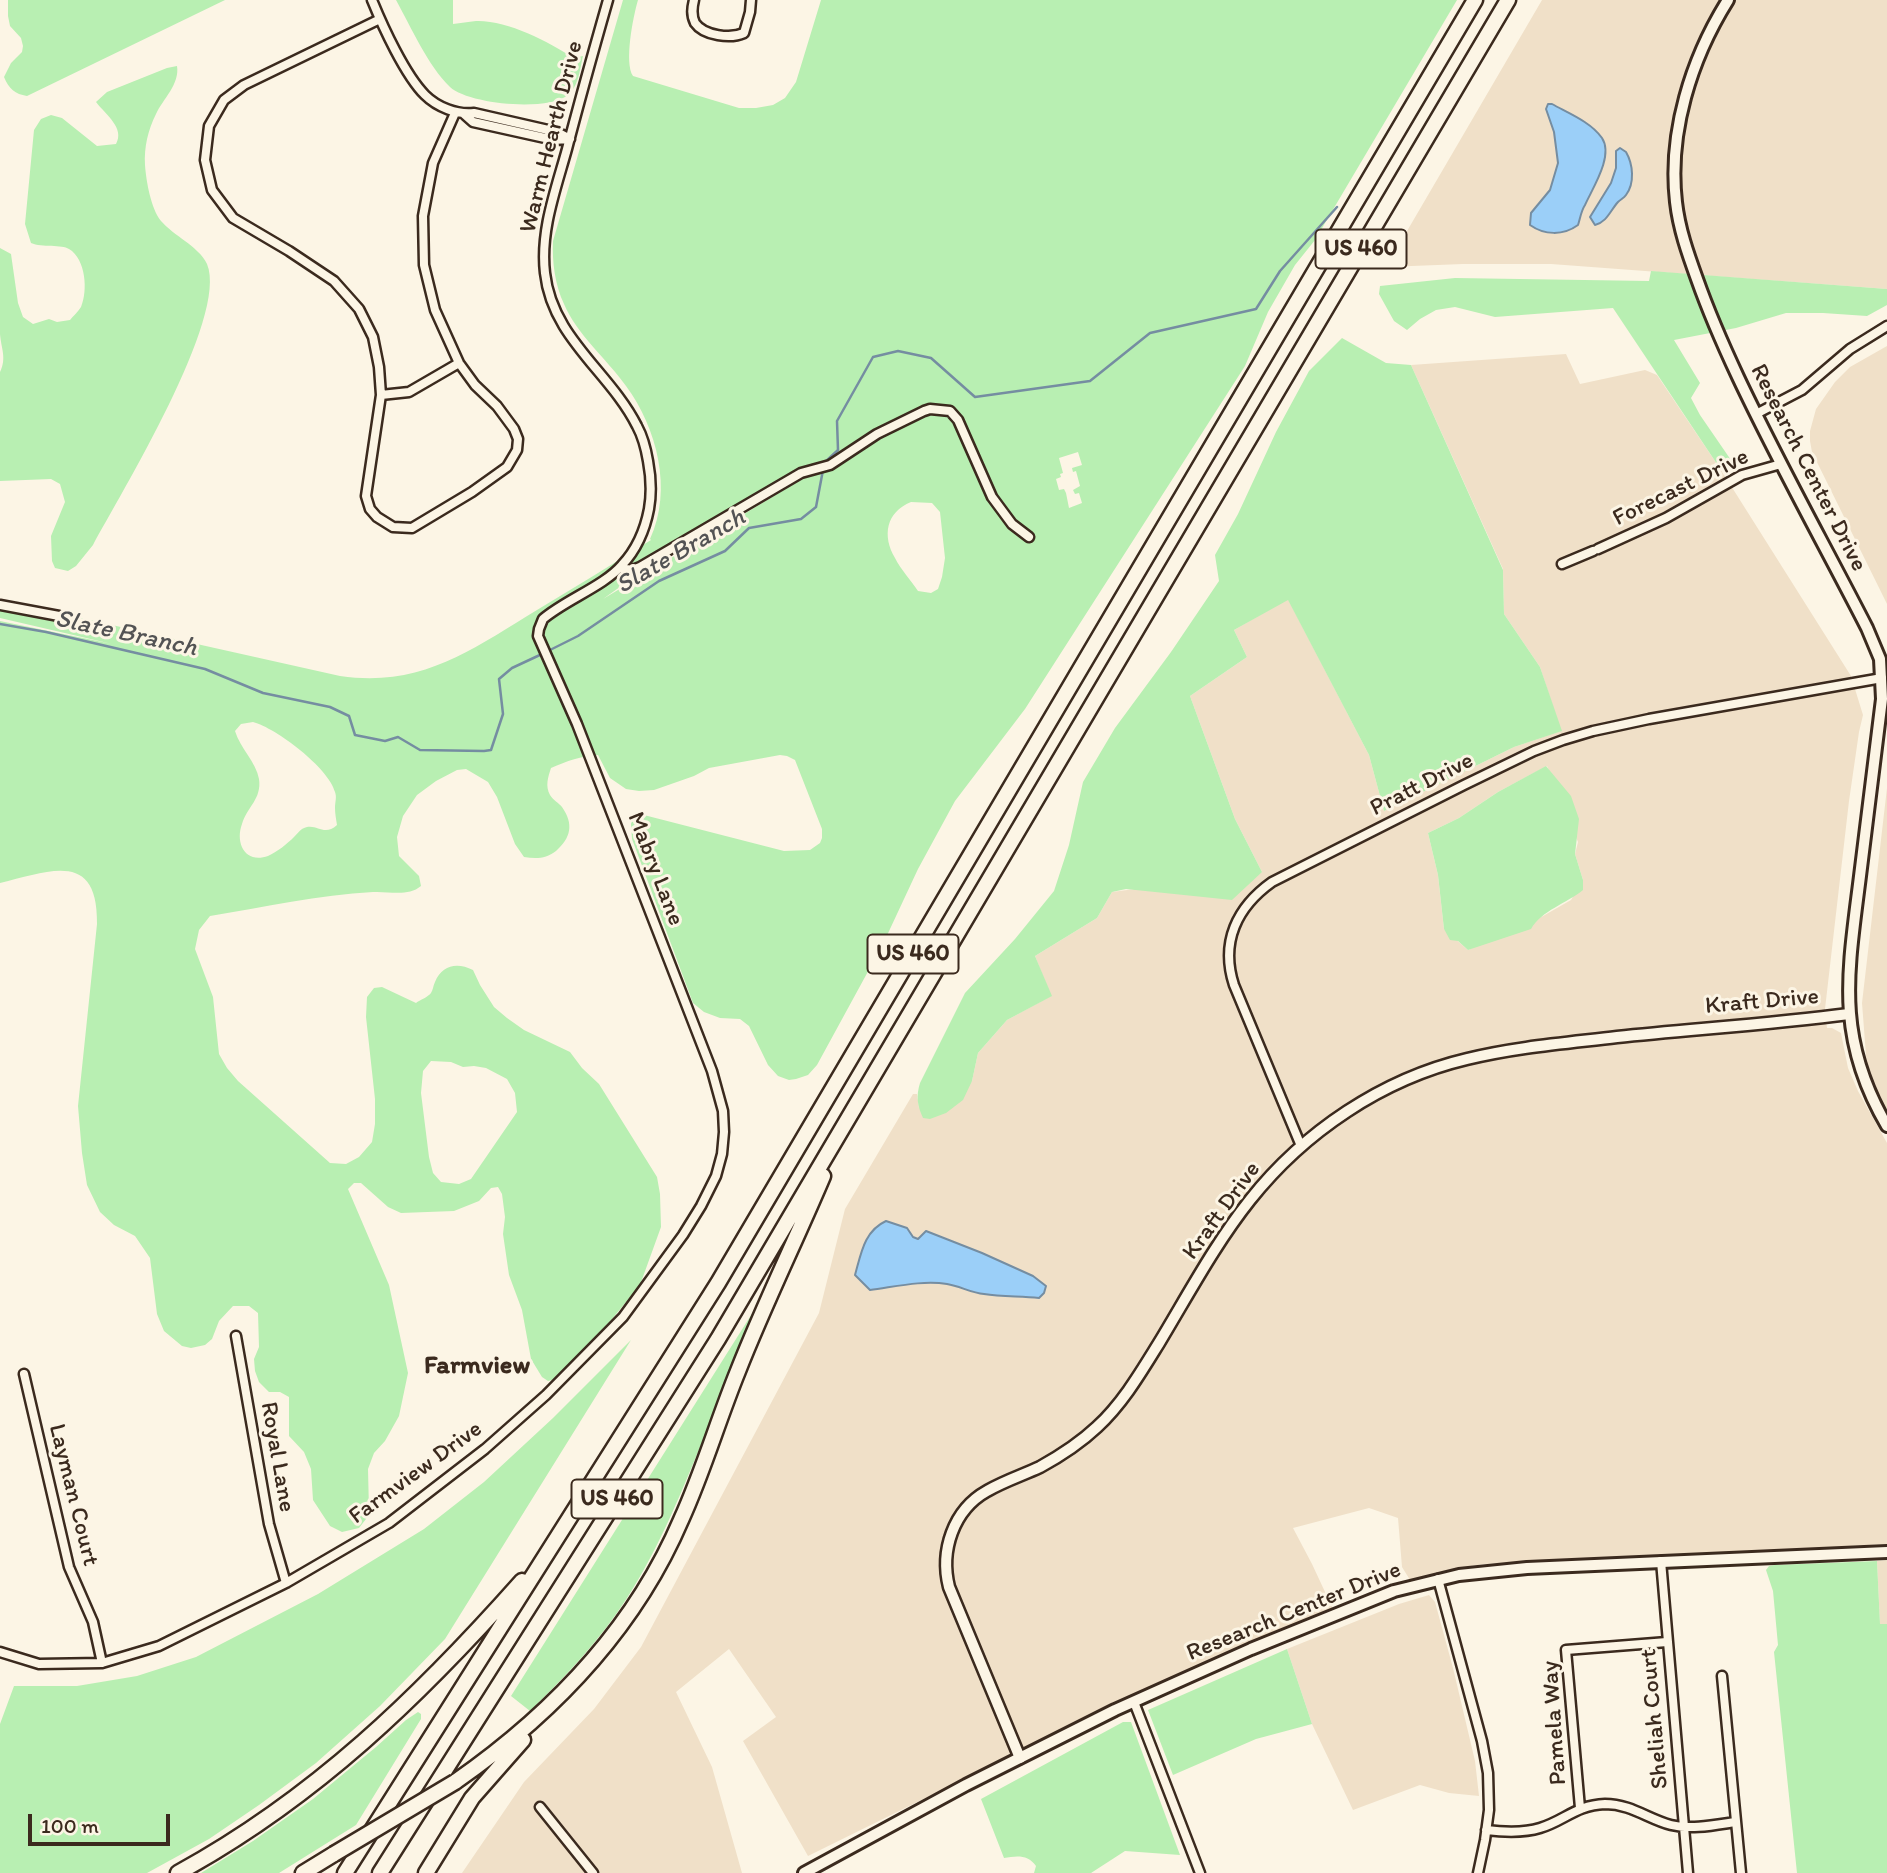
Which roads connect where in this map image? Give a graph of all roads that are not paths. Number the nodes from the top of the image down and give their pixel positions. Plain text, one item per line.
1 (372, 0) edge
2 (608, 0) edge
3 (694, 0) edge
4 (751, 0) edge
5 (1475, 0) edge
6 (1508, 0) edge
7 (1728, 0) edge
8 (380, 19) junction
9 (460, 114) junction
10 (569, 139) junction
11 (1887, 326) edge
12 (459, 363) junction
13 (381, 395) junction
14 (1756, 414) junction
15 (1781, 464) junction
16 (1029, 537) dead end
17 (1562, 565) dead end
18 (620, 568) junction
19 (0, 605) edge
20 (59, 616) dead end
21 (540, 625) joint
22 (1882, 678) junction
23 (1849, 1014) junction
24 (848, 1119) junction
25 (1887, 1126) edge
26 (724, 1132) joint
27 (1301, 1146) junction
28 (236, 1336) dead end
29 (24, 1374) dead end
30 (1887, 1552) edge
31 (1661, 1562) junction
32 (539, 1567) junction
33 (1438, 1579) junction
34 (286, 1583) junction
35 (1667, 1642) junction
36 (0, 1652) edge
37 (102, 1664) junction
38 (1722, 1676) dead end
39 (555, 1701) junction
40 (1134, 1702) junction
41 (1020, 1758) junction
42 (540, 1807) dead end
43 (1580, 1808) junction
44 (1735, 1822) junction
45 (1684, 1827) junction
46 (1486, 1830) junction
47 (178, 1873) edge
48 (303, 1873) edge
49 (345, 1873) edge
50 (380, 1873) edge
51 (426, 1873) edge
52 (593, 1873) edge
53 (804, 1873) edge
54 (1200, 1873) edge
55 (1478, 1873) edge
56 (1688, 1873) edge
57 (1741, 1873) edge

1 - 8 street
2 - 10 street, Warm Hearth Drive
3 - 4 street
5 - 32 highway, US 460
6 - 24 highway, US 460
7 - 14 main road, Research Center Drive
8 - 9 street
8 - 13 street
9 - 10 street
9 - 12 street
10 - 18 street, Warm Hearth Drive
11 - 14 street
12 - 13 street
12 - 13 street
14 - 15 main road, Research Center Drive
15 - 17 street, Forecast Drive
15 - 22 main road, Research Center Drive
16 - 18 street
18 - 21 street, Warm Hearth Drive
19 - 20 street
21 - 26 street, Mabry Lane
22 - 23 main road, Research Center Drive
22 - 27 street, Pratt Drive
23 - 25 main road, Research Center Drive
23 - 27 street, Kraft Drive
24 - 39 highway
24 - 50 highway, US 460
26 - 34 street, Farmview Drive
27 - 41 street, Kraft Drive
28 - 34 street, Royal Lane
29 - 37 street, Layman Court
30 - 31 main road, Research Center Drive
31 - 33 main road, Research Center Drive
31 - 35 street, Sheliah Court
32 - 47 highway
32 - 49 highway, US 460
33 - 40 main road, Research Center Drive
33 - 46 street
34 - 37 street, Farmview Drive
35 - 43 street, Pamela Way
35 - 45 street, Sheliah Court
36 - 37 street, Farmview Drive
38 - 44 street
39 - 48 highway, bridge
39 - 51 highway
40 - 41 main road, Research Center Drive
40 - 54 street
41 - 53 main road, Research Center Drive
42 - 52 street
43 - 45 street
43 - 46 street
44 - 45 street
44 - 57 street
45 - 56 street, Sheliah Court
46 - 55 street

